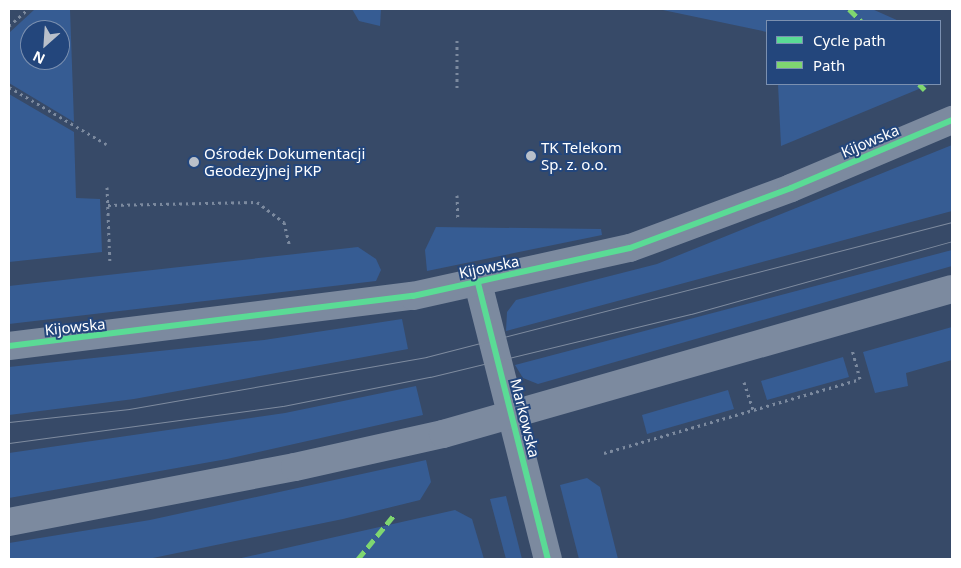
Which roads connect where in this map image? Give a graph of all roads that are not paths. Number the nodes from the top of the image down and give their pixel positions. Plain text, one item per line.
1 (952, 120) edge
2 (478, 283) junction
3 (952, 289) edge
4 (9, 346) edge
5 (512, 415) junction
6 (9, 522) edge
7 (548, 559) edge

1 - 2 street, Kijowska
2 - 4 street, Kijowska
2 - 5 street, Markowska
3 - 5 street
5 - 6 street
5 - 7 street, Markowska

